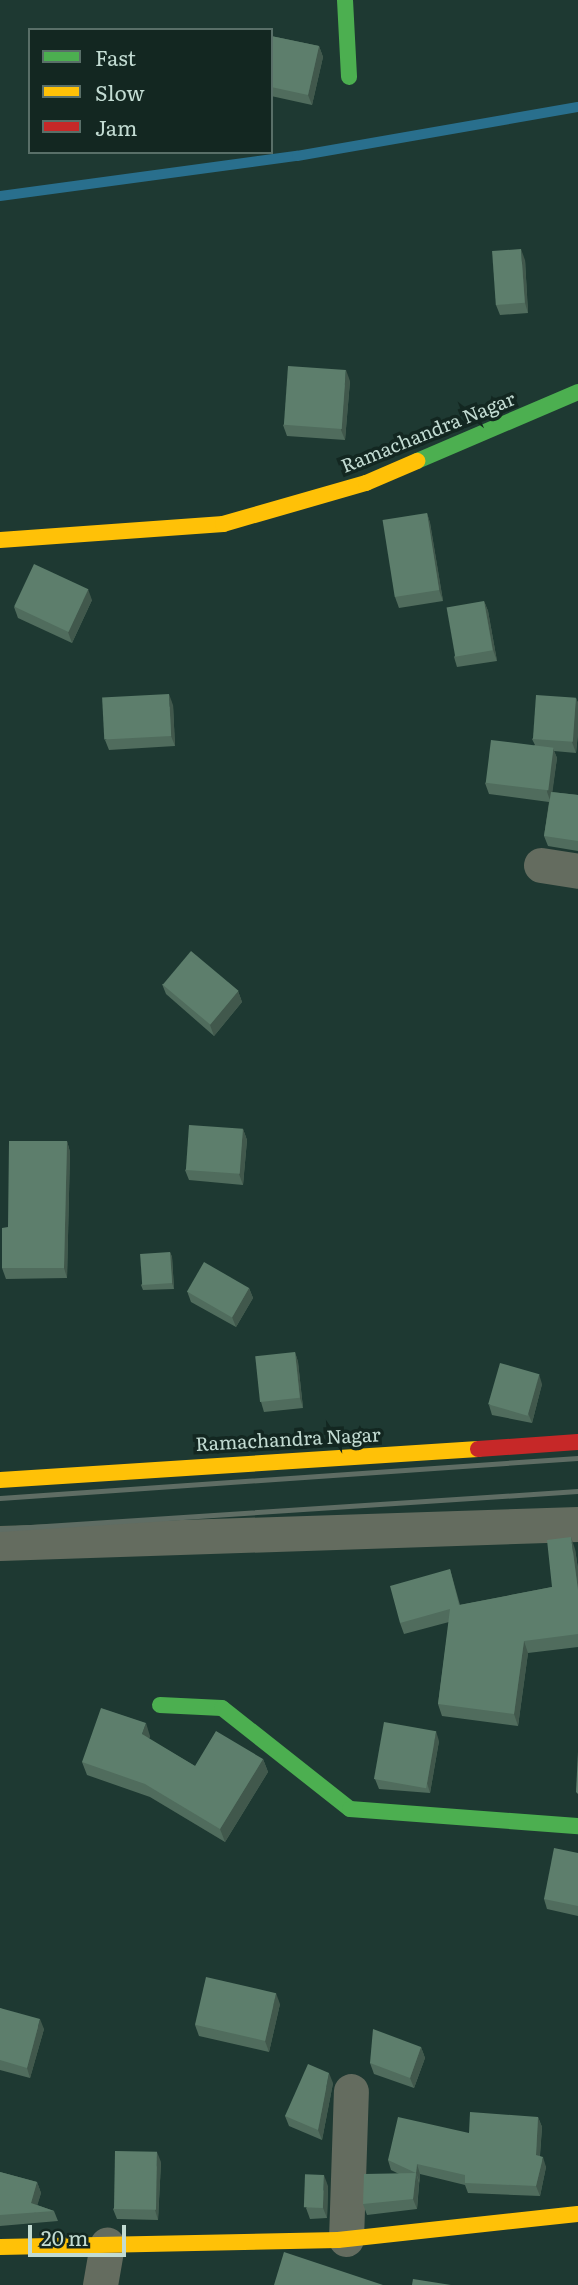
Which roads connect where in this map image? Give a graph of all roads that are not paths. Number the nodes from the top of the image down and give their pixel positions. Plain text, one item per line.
1 (345, 0) edge
2 (349, 76) dead end
3 (578, 393) edge
4 (0, 540) edge
5 (541, 865) dead end
6 (578, 871) edge
7 (578, 1442) edge
8 (0, 1480) edge
9 (578, 1524) edge
10 (0, 1543) edge
11 (160, 1705) dead end
12 (578, 1826) edge
13 (351, 2091) dead end
14 (578, 2214) edge
15 (346, 2239) junction
16 (107, 2245) junction
17 (0, 2247) edge
18 (100, 2285) edge

1 - 2 street
3 - 4 street, Ramachandra Nagar
5 - 6 street
7 - 8 street, Ramachandra Nagar
9 - 10 street
11 - 12 street
13 - 15 street
14 - 15 street
15 - 16 street
16 - 17 street
16 - 18 street

